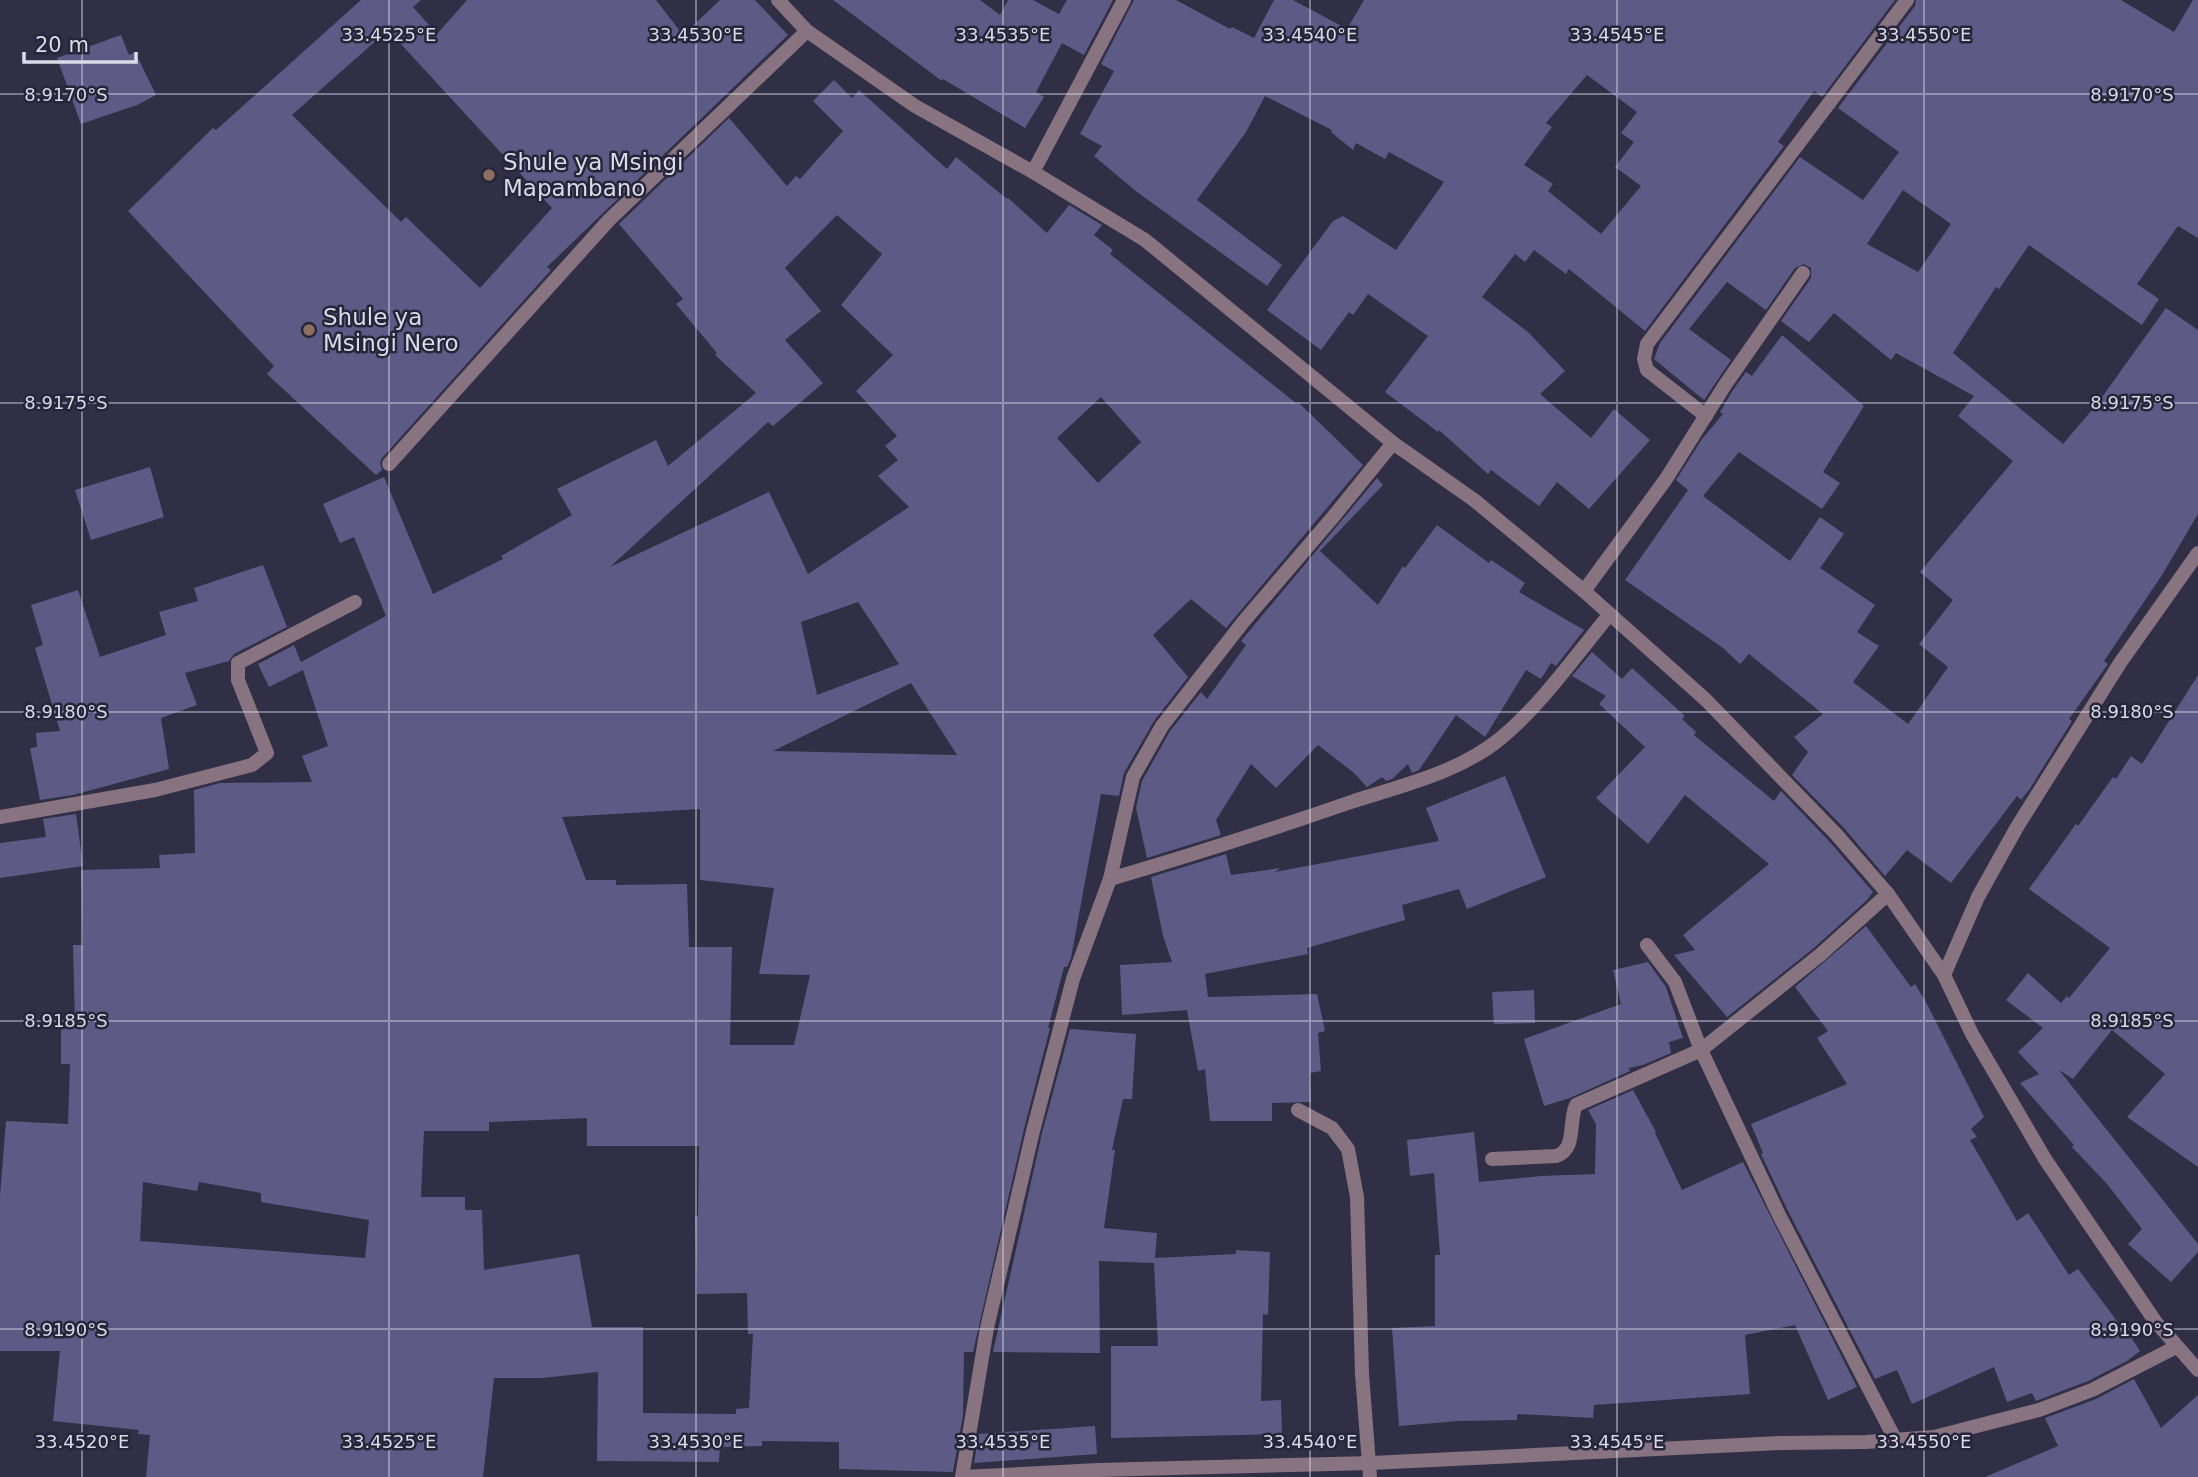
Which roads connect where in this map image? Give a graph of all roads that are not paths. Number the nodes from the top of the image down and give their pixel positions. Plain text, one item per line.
1 (778, 0) edge
2 (1124, 0) edge
3 (1907, 0) edge
4 (807, 32) junction
5 (1033, 172) junction
6 (1803, 273) dead end
7 (1706, 416) junction
8 (1393, 443) junction
9 (389, 464) dead end
10 (2198, 553) edge
11 (1584, 591) junction
12 (355, 602) dead end
13 (1610, 614) junction
14 (0, 817) edge
15 (1110, 879) junction
16 (1888, 894) junction
17 (1647, 945) dead end
18 (1944, 975) junction
19 (1701, 1050) junction
20 (1298, 1110) dead end
21 (1492, 1159) dead end
22 (2176, 1347) junction
23 (2198, 1370) edge
24 (1895, 1439) junction
25 (1371, 1470) edge
26 (1098, 1473) edge
27 (963, 1477) edge

1 - 4 street
2 - 5 street
3 - 7 street
4 - 5 street
4 - 9 street
5 - 8 street
6 - 7 street
7 - 11 street
8 - 11 street
8 - 15 street
10 - 18 street
11 - 13 street
12 - 14 street
13 - 15 street
13 - 16 street
15 - 27 street
16 - 18 street
16 - 19 street
17 - 19 street
18 - 22 street
19 - 21 street
19 - 24 street
20 - 25 street
22 - 23 street
22 - 24 street
24 - 25 street
25 - 26 street
26 - 27 street

